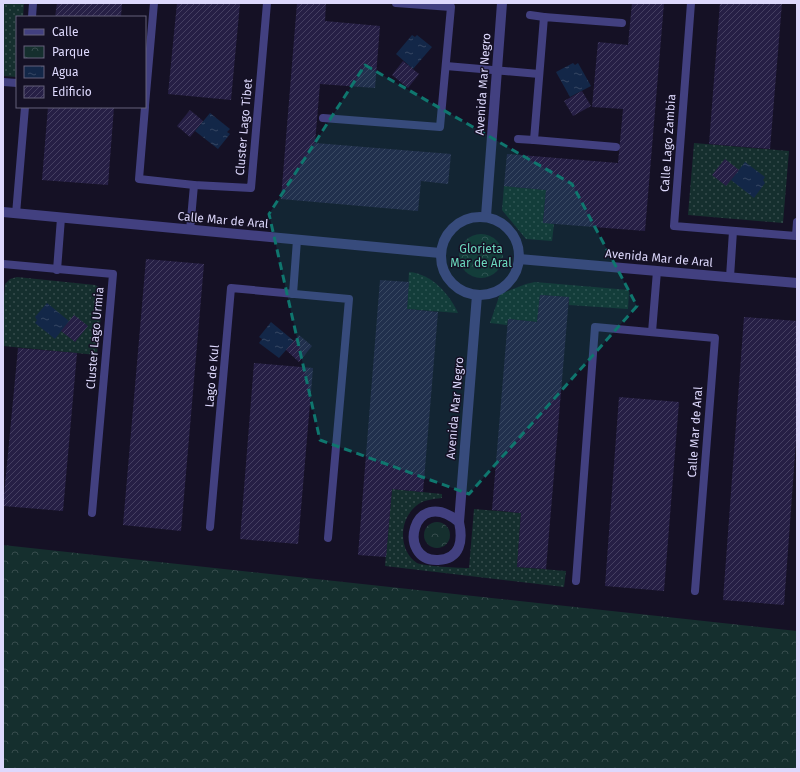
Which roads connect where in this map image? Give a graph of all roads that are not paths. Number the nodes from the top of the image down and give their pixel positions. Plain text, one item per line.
1 (33, 3) edge
2 (154, 3) edge
3 (267, 3) edge
4 (396, 3) edge
5 (502, 3) edge
6 (691, 3) edge
7 (32, 16) edge
8 (530, 16) dead end
9 (544, 17) junction
10 (622, 23) dead end
11 (446, 66) junction
12 (497, 70) junction
13 (539, 74) junction
14 (3, 82) edge
15 (16, 83) edge
16 (146, 95) edge
17 (25, 108) edge
18 (145, 108) edge
19 (323, 118) dead end
20 (518, 139) dead end
21 (534, 140) junction
22 (616, 147) dead end
23 (194, 185) junction
24 (3, 212) edge
25 (16, 214) junction
26 (486, 216) junction
27 (62, 218) junction
28 (797, 222) edge
29 (190, 230) junction
30 (733, 231) junction
31 (297, 240) junction
32 (440, 253) junction
33 (519, 259) junction
34 (3, 264) edge
35 (57, 270) junction
36 (657, 271) junction
37 (730, 277) junction
38 (797, 283) edge
39 (293, 294) junction
40 (477, 295) junction
41 (652, 332) junction
42 (92, 513) dead end
43 (458, 522) junction
44 (210, 527) dead end
45 (328, 538) dead end
46 (576, 581) dead end
47 (695, 591) dead end

1 - 7 lane
2 - 16 lane, Cluster Lago Tibet
3 - 23 lane, Cluster Lago Tibet
4 - 11 lane
5 - 12 street, Avenida Mar Negro
6 - 30 lane, Calle Lago Zambia
8 - 9 lane
9 - 10 lane
9 - 13 lane
11 - 12 lane
11 - 19 lane
12 - 13 lane
12 - 26 street, Avenida Mar Negro
13 - 21 lane
14 - 15 lane
17 - 25 lane
18 - 23 lane, Cluster Lago Tibet
20 - 21 lane
21 - 22 lane
23 - 29 lane
24 - 25 street, Calle Mar de Aral
25 - 27 street, Calle Mar de Aral
26 - 32 street
26 - 33 street
27 - 29 street, Calle Mar de Aral
27 - 35 lane
28 - 30 lane, Calle Lago Zambia
29 - 31 street, Calle Mar de Aral
30 - 37 lane
31 - 32 street, Calle Mar de Aral
31 - 39 lane
32 - 40 street
33 - 36 street, Avenida Mar de Aral
33 - 40 street
34 - 35 lane, Cluster Lago Urmia
35 - 42 lane, Cluster Lago Urmia
36 - 37 street, Avenida Mar de Aral
36 - 41 lane
37 - 38 street, Avenida Mar de Aral
39 - 44 lane, Lago de Kul
39 - 45 lane, Lago de Kul
40 - 43 street, Avenida Mar Negro
41 - 46 lane, Calle Mar de Aral
41 - 47 lane, Calle Mar de Aral
43 - 43 street

